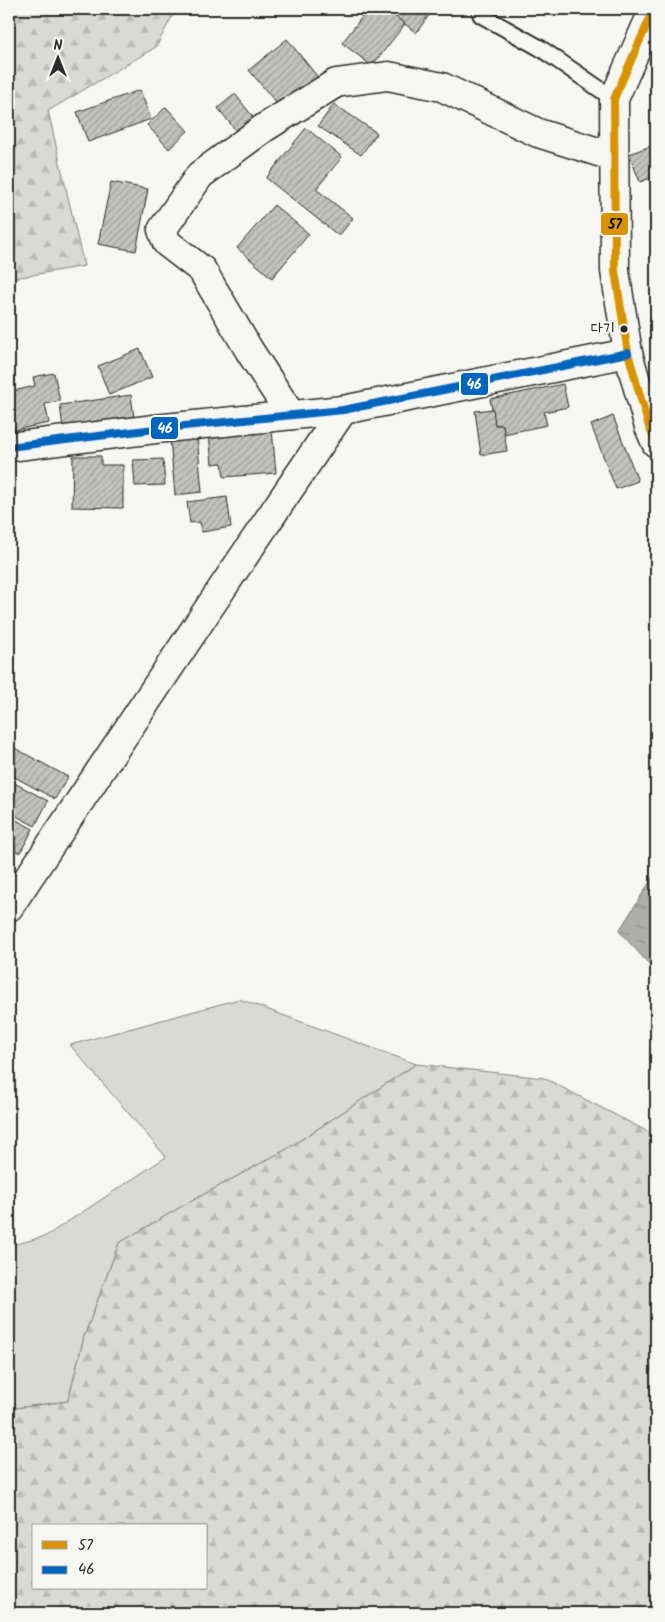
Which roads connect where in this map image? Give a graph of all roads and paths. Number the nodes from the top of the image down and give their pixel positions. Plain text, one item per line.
1 (478, 9) edge
2 (654, 9) edge
3 (614, 99) junction
4 (614, 157) junction
5 (628, 353) junction
6 (343, 410) junction
7 (291, 415) junction
8 (656, 443) edge
9 (9, 447) edge
10 (9, 907) edge

1 - 3 lane
2 - 3 street
3 - 4 street
4 - 5 street
4 - 7 street
5 - 6 street
5 - 8 street
6 - 7 street
6 - 10 street
7 - 9 street

